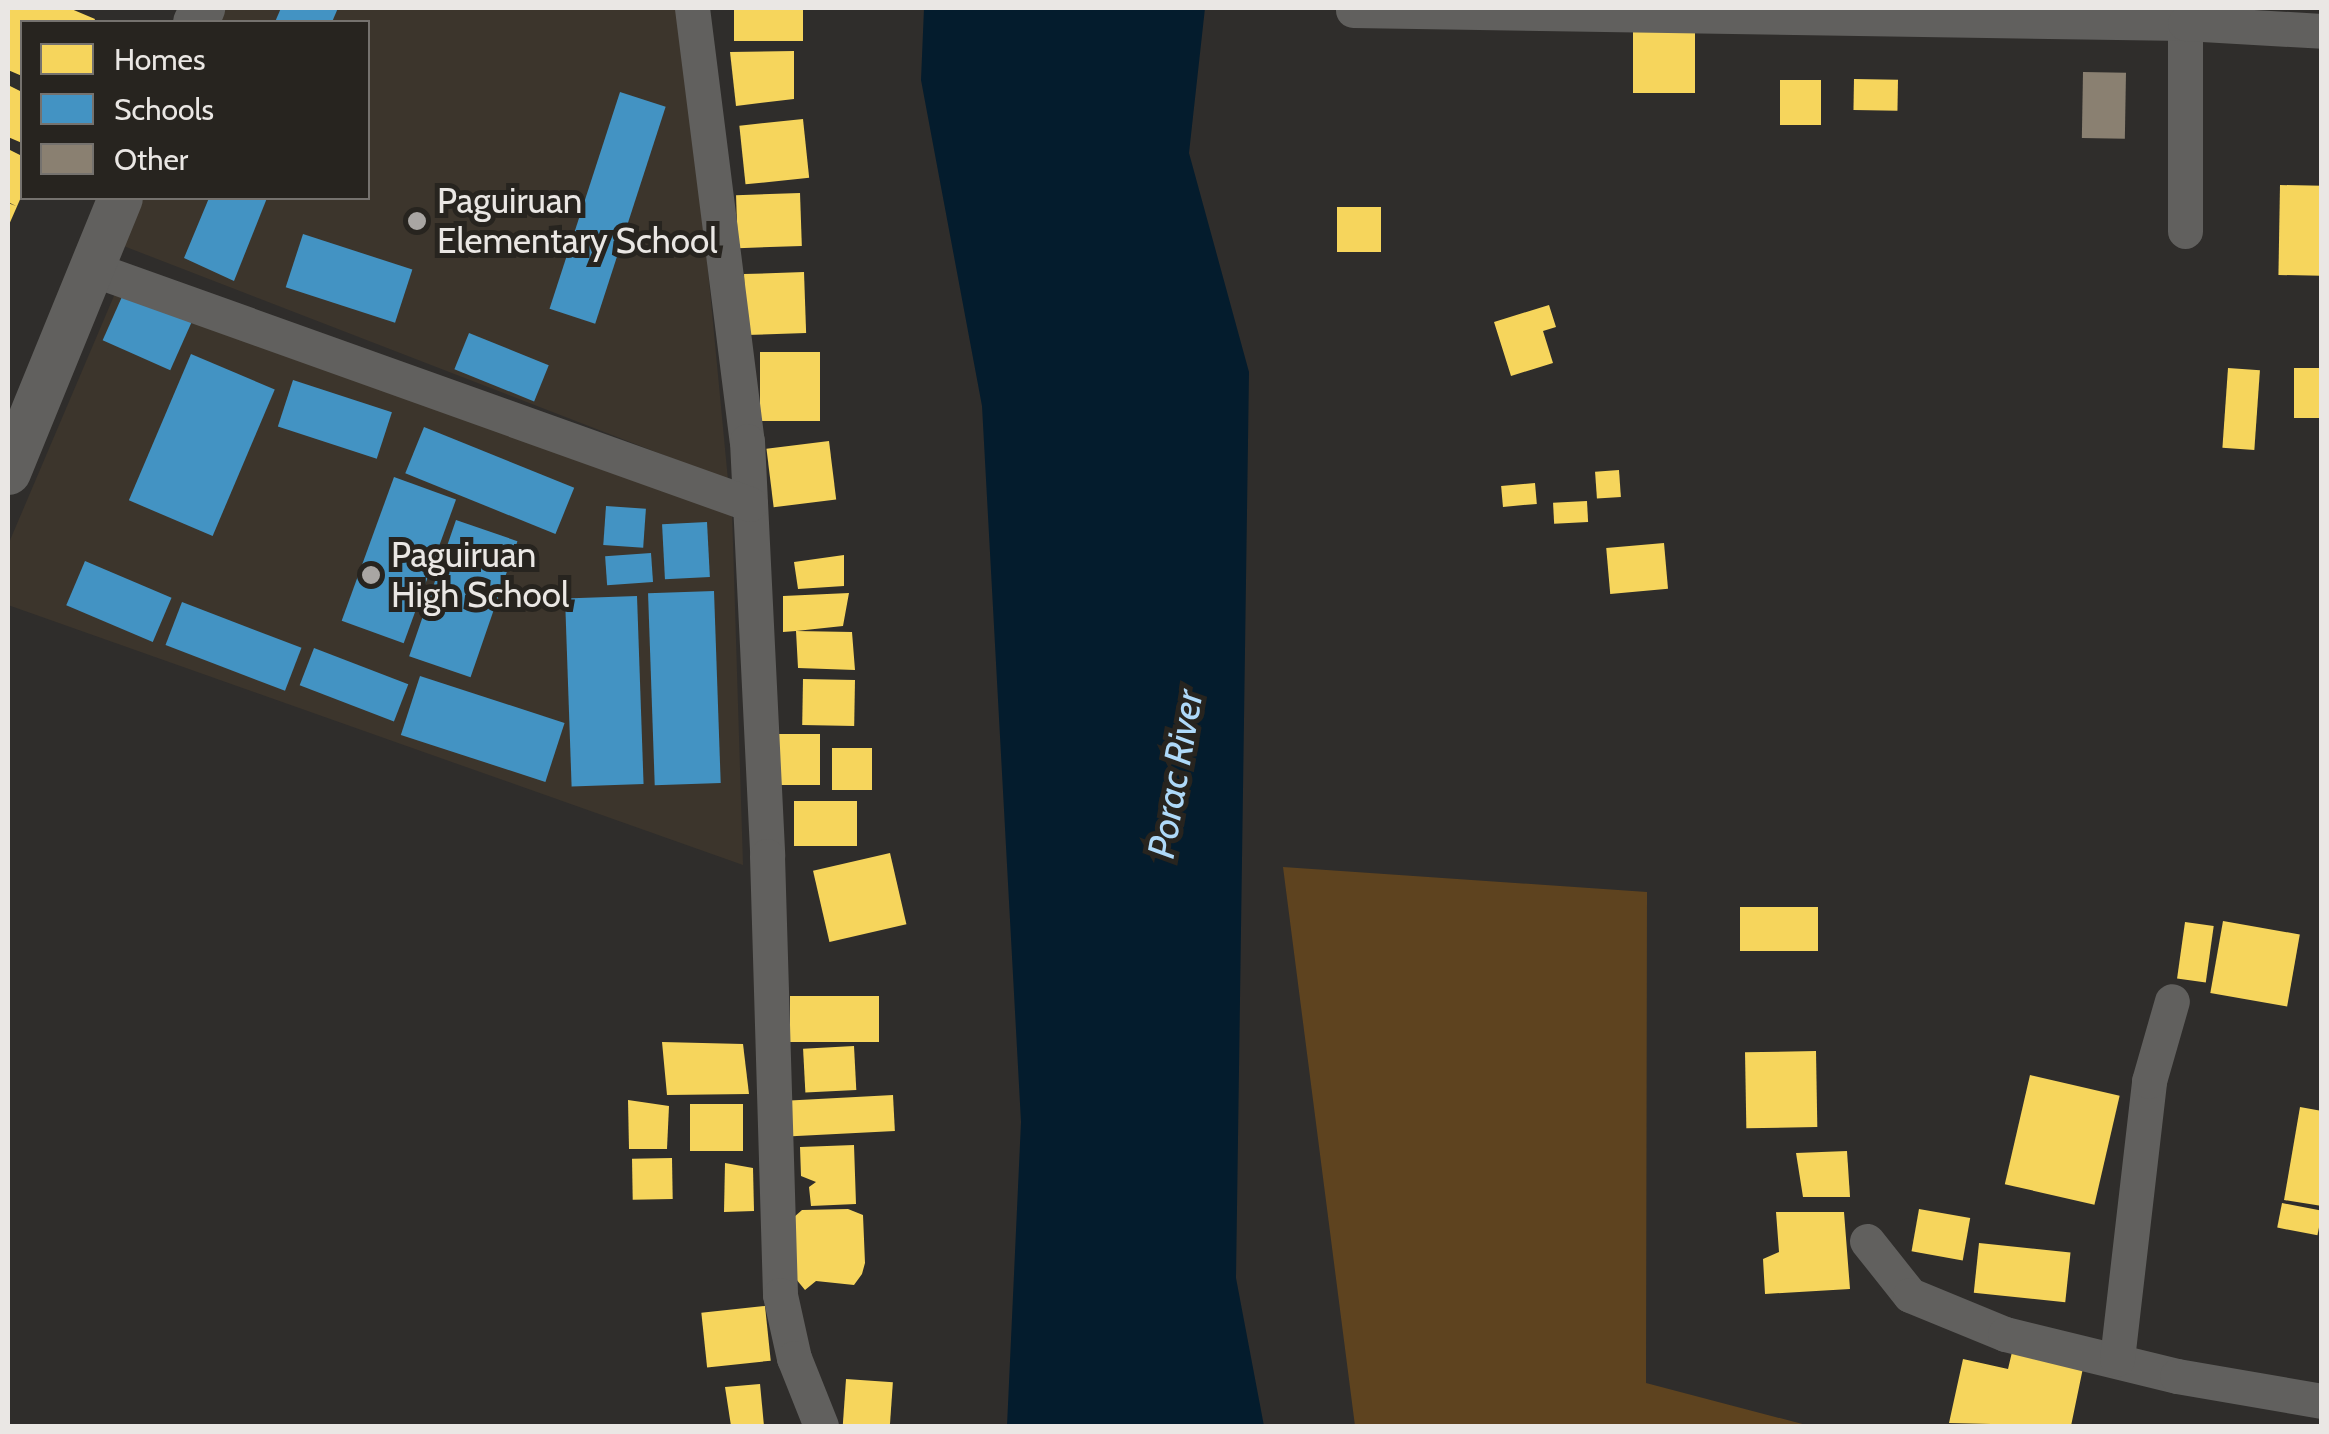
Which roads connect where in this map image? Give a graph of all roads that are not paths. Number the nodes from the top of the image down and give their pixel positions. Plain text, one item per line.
1 (692, 8) edge
2 (1353, 10) dead end
3 (2179, 15) edge
4 (2322, 31) edge
5 (119, 200) edge
6 (2185, 231) dead end
7 (90, 268) junction
8 (8, 472) edge
9 (750, 504) junction
10 (2172, 1000) dead end
11 (1867, 1241) dead end
12 (2117, 1359) junction
13 (2322, 1400) edge
14 (821, 1426) edge

1 - 9 street
2 - 3 street
3 - 4 street
3 - 6 street
5 - 7 street
7 - 8 street
7 - 9 street
9 - 14 street
10 - 12 street
11 - 12 street
12 - 13 street

